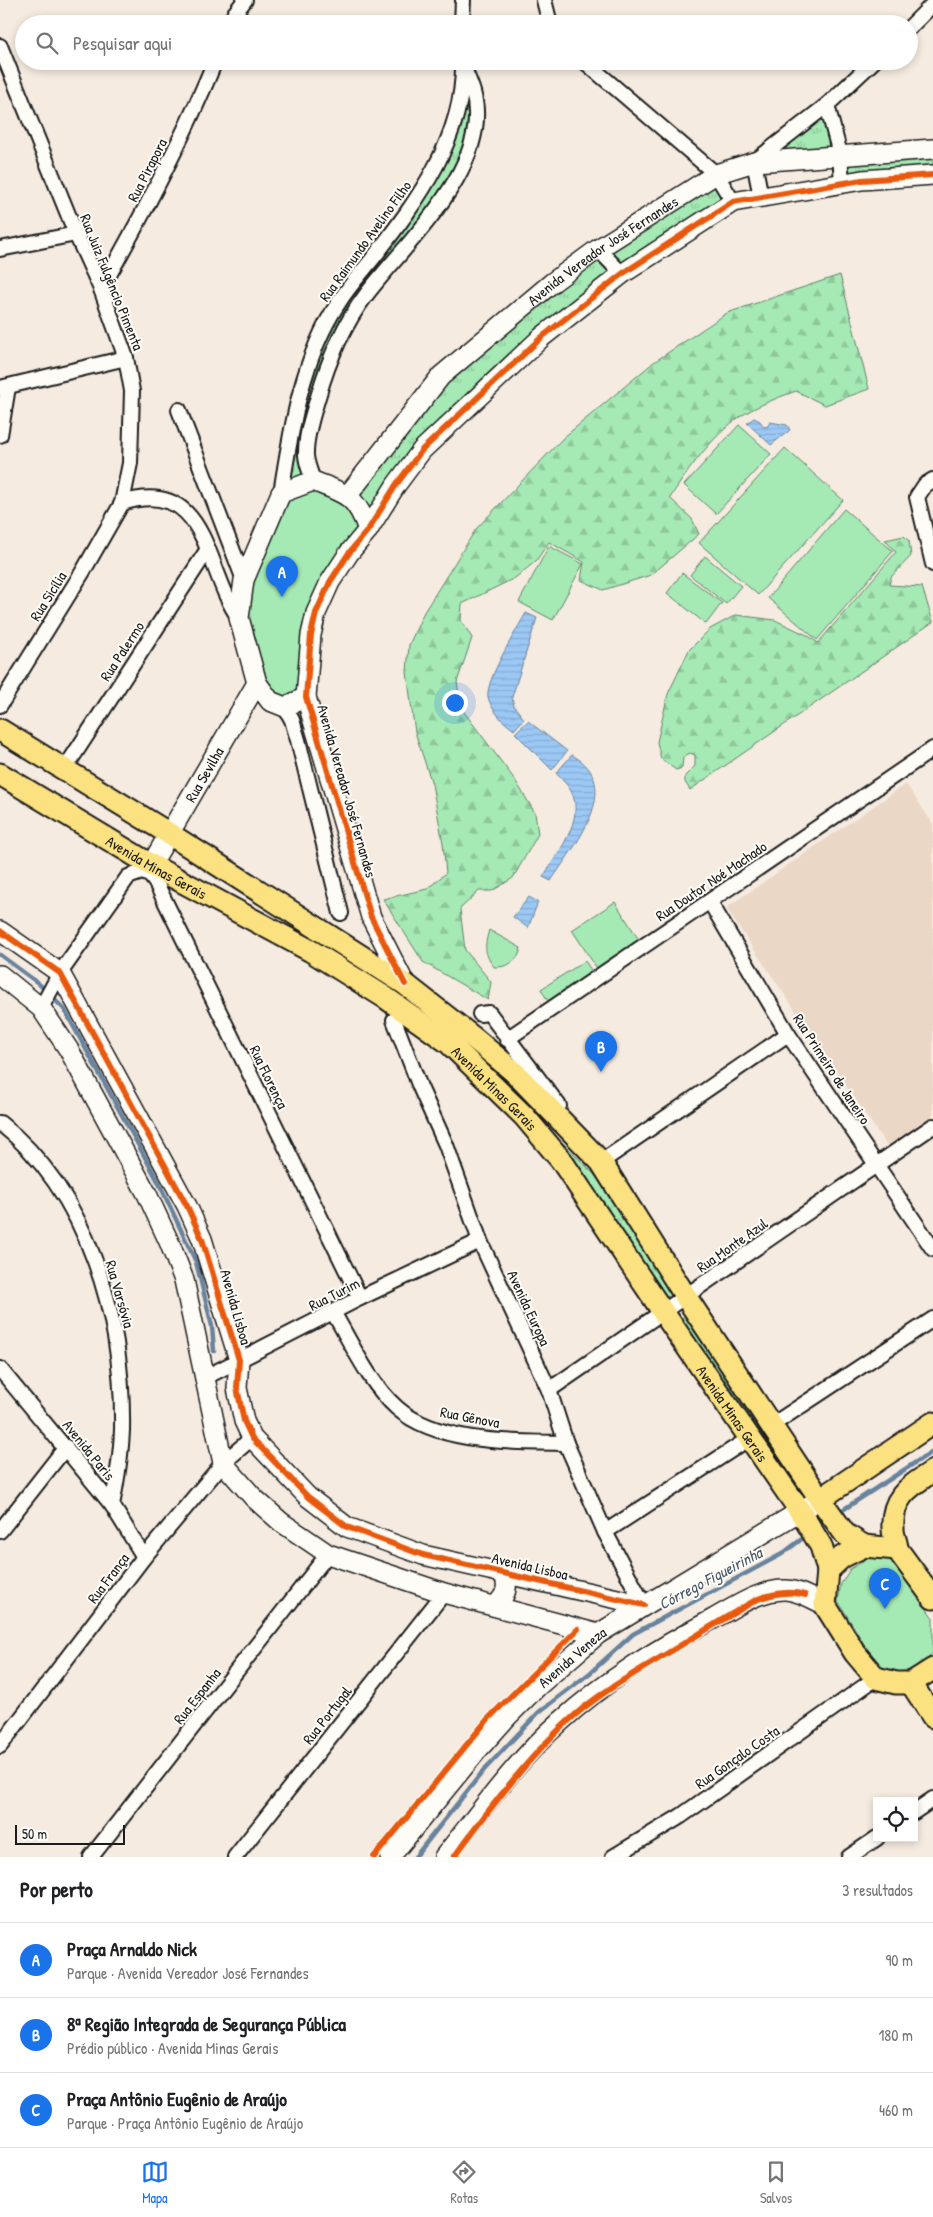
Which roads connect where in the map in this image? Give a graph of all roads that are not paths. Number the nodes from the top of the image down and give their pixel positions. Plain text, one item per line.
1 (245, 0) edge
2 (463, 0) edge
3 (544, 0) edge
4 (933, 4) edge
5 (232, 12) edge
6 (462, 15) edge
7 (548, 15) edge
8 (918, 19) edge
9 (0, 46) edge
10 (211, 70) edge
11 (463, 70) edge
12 (465, 70) edge
13 (595, 70) edge
14 (864, 70) edge
15 (827, 105) junction
16 (933, 149) edge
17 (840, 154) junction
18 (754, 162) junction
19 (716, 174) junction
20 (933, 175) edge
21 (842, 183) junction
22 (761, 196) junction
23 (733, 202) junction
24 (76, 234) junction
25 (0, 249) edge
26 (598, 249) junction
27 (622, 274) junction
28 (100, 289) junction
29 (126, 358) junction
30 (4, 388) edge
31 (180, 410) dead end
32 (0, 435) edge
33 (933, 480) edge
34 (313, 481) junction
35 (281, 493) junction
36 (348, 495) junction
37 (122, 503) junction
38 (368, 530) junction
39 (208, 549) junction
40 (933, 564) edge
41 (244, 580) junction
42 (239, 618) junction
43 (257, 683) junction
44 (306, 697) junction
45 (0, 705) edge
46 (285, 707) junction
47 (0, 730) edge
48 (933, 749) edge
49 (64, 770) junction
50 (0, 774) edge
51 (168, 832) junction
52 (148, 869) junction
53 (710, 902) junction
54 (341, 913) dead end
55 (0, 932) edge
56 (60, 973) junction
57 (0, 975) edge
58 (405, 984) junction
59 (41, 1008) junction
60 (487, 1009) dead end
61 (394, 1020) dead end
62 (788, 1034) junction
63 (507, 1039) junction
64 (0, 1123) edge
65 (933, 1126) edge
66 (598, 1158) junction
67 (875, 1165) junction
68 (480, 1241) junction
69 (933, 1249) edge
70 (686, 1297) junction
71 (360, 1298) junction
72 (333, 1312) junction
73 (663, 1312) junction
74 (933, 1319) edge
75 (239, 1360) junction
76 (0, 1368) edge
77 (204, 1378) junction
78 (548, 1390) junction
79 (933, 1423) edge
80 (772, 1426) junction
81 (252, 1438) junction
82 (750, 1438) junction
83 (566, 1443) junction
84 (66, 1447) junction
85 (223, 1463) junction
86 (933, 1471) edge
87 (820, 1499) junction
88 (112, 1505) junction
89 (800, 1510) junction
90 (0, 1531) edge
91 (605, 1532) junction
92 (864, 1546) junction
93 (897, 1549) junction
94 (328, 1554) junction
95 (144, 1557) junction
96 (828, 1570) junction
97 (504, 1573) junction
98 (444, 1593) junction
99 (933, 1598) edge
100 (644, 1605) junction
101 (825, 1605) junction
102 (495, 1606) junction
103 (598, 1634) junction
104 (933, 1669) edge
105 (876, 1678) junction
106 (911, 1683) junction
107 (933, 1717) edge
108 (0, 1746) edge
109 (933, 1799) edge
110 (918, 1809) edge
111 (873, 1841) edge
112 (91, 1857) edge
113 (235, 1857) edge
114 (390, 1857) edge
115 (444, 1857) edge
116 (613, 1857) edge
117 (849, 1857) edge

1 - 5 street
2 - 6 street
3 - 7 street
4 - 8 street
9 - 24 street, Rua Juiz Fulgêncio Pimenta
10 - 28 street, Rua Pirapora
11 - 35 street, Rua Raimundo Avelino Filho
12 - 34 street, Rua Raimundo Avelino Filho
13 - 19 street
14 - 15 street
15 - 17 street
15 - 18 street
16 - 17 street, Avenida Vereador José Fernandes
17 - 18 street, Avenida Vereador José Fernandes
17 - 21 street
18 - 19 street, Avenida Vereador José Fernandes
18 - 22 street
19 - 23 street
19 - 26 street, Avenida Vereador José Fernandes
20 - 21 street, Avenida Vereador José Fernandes
21 - 22 street, Avenida Vereador José Fernandes
22 - 23 street, Avenida Vereador José Fernandes
23 - 27 street, Avenida Vereador José Fernandes
24 - 25 street
24 - 28 street, Rua Juiz Fulgêncio Pimenta
26 - 27 street
26 - 36 street, Avenida Vereador José Fernandes
27 - 38 street, Avenida Vereador José Fernandes
28 - 29 street, Rua Juiz Fulgêncio Pimenta
29 - 30 street
29 - 37 street, Rua Juiz Fulgêncio Pimenta
30 - 32 street
31 - 41 street
33 - 40 street
34 - 35 street
34 - 36 street
35 - 41 street
36 - 38 street
37 - 39 street
37 - 45 street, Rua Sicília
38 - 44 street, Avenida Vereador José Fernandes
39 - 42 street
39 - 49 street, Rua Palermo
41 - 42 street
42 - 43 street
43 - 46 street
43 - 51 street, Rua Sevilha
44 - 46 street, Avenida Vereador José Fernandes
44 - 58 street, Avenida Vereador José Fernandes
46 - 54 street
47 - 49 main road, Avenida Minas Gerais
48 - 53 street, Rua Doutor Noé Machado
49 - 51 main road, Avenida Minas Gerais
50 - 52 main road, Avenida Minas Gerais
51 - 52 street, Rua Sevilha
51 - 58 main road, Avenida Minas Gerais
52 - 56 street
52 - 71 street, Rua Florença
52 - 73 main road, Avenida Minas Gerais
53 - 62 street, Rua Primeiro de Janeiro
53 - 63 street, Rua Doutor Noé Machado
55 - 56 street, Avenida Lisboa
56 - 59 street
56 - 75 street, Avenida Lisboa
57 - 59 street
58 - 66 main road, Avenida Minas Gerais
59 - 77 street
60 - 63 street, Avenida Minas Gerais
61 - 68 street, Avenida Europa
62 - 66 street
62 - 67 street, Rua Primeiro de Janeiro
63 - 66 street, Avenida Minas Gerais
64 - 88 street, Rua Varsóvia
65 - 67 street, Rua Monte Azul
66 - 70 main road, Avenida Minas Gerais
67 - 69 street, Rua Primeiro de Janeiro
67 - 70 street, Rua Monte Azul
68 - 71 street, Rua Turim
68 - 78 street, Avenida Europa
70 - 73 street, Rua Monte Azul
70 - 80 main road, Avenida Minas Gerais
71 - 72 street, Rua Turim
72 - 75 street, Rua Turim
72 - 83 street, Rua Gênova
73 - 78 street, Rua Monte Azul
73 - 82 main road, Avenida Minas Gerais
74 - 80 street
75 - 77 street, Rua Turim
75 - 81 street, Avenida Lisboa
76 - 84 street, Avenida Paris
77 - 85 street
78 - 83 street, Avenida Europa
79 - 87 main road
80 - 87 main road, Avenida Minas Gerais
81 - 85 street, Rua França
81 - 97 street, Avenida Lisboa
82 - 89 main road, Avenida Minas Gerais
82 - 91 street
83 - 91 street, Avenida Europa
84 - 88 street, Avenida Paris
84 - 90 street
85 - 94 street
85 - 95 street, Rua França
86 - 93 main road
87 - 89 street, Avenida Veneza
87 - 92 main road, Avenida Minas Gerais
88 - 95 street, Avenida Paris
89 - 96 main road, Avenida Minas Gerais
89 - 100 street, Avenida Veneza
91 - 100 street, Avenida Europa
92 - 93 main road
92 - 96 main road
93 - 99 main road
94 - 98 street
94 - 112 street, Rua Espanha
95 - 108 street, Rua França
96 - 101 main road
97 - 100 street, Avenida Lisboa
97 - 102 street
98 - 102 street
98 - 113 street, Rua Portugal
100 - 103 street, Avenida Veneza
101 - 105 main road
101 - 115 street
102 - 103 street
103 - 114 street, Avenida Veneza
104 - 106 main road
105 - 106 main road
105 - 116 street, Rua Gonçalo Costa
106 - 107 main road
109 - 110 street
111 - 117 street

